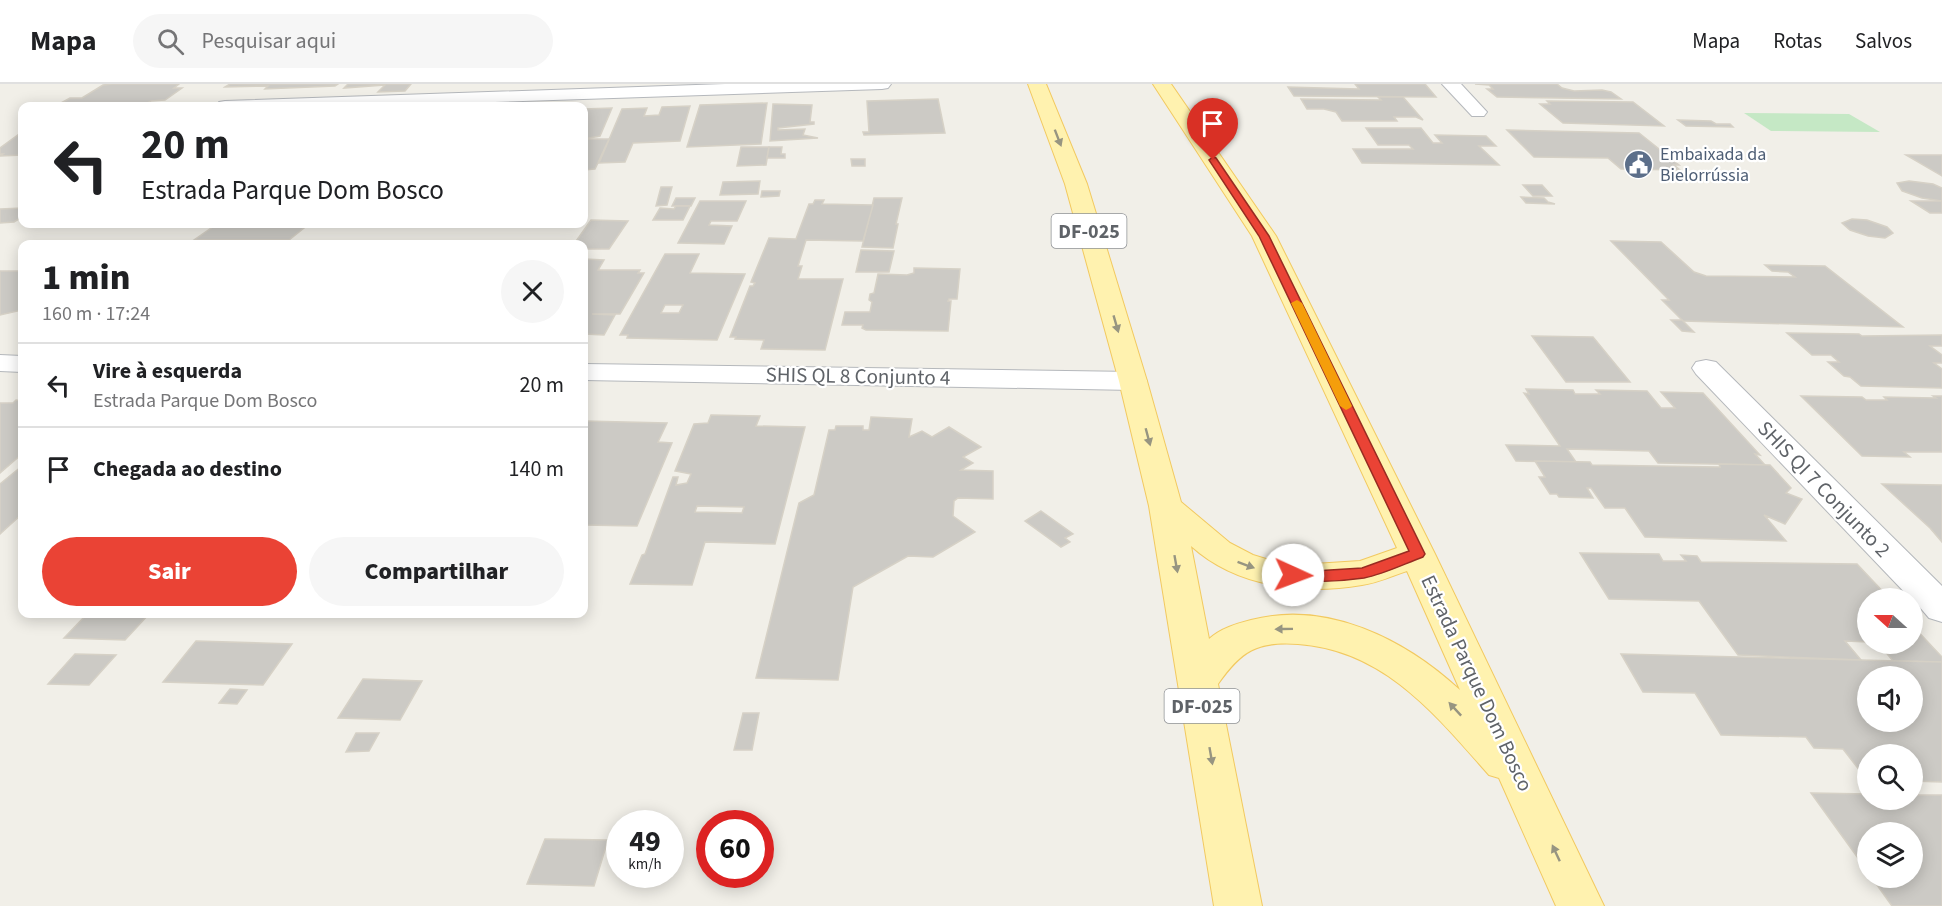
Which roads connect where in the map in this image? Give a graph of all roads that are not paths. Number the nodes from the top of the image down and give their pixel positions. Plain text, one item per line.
1 (882, 84) edge
2 (1037, 84) edge
3 (1162, 84) edge
4 (1451, 84) edge
5 (344, 102) edge
6 (1478, 112) dead end
7 (0, 363) edge
8 (18, 364) edge
9 (1706, 368) dead end
10 (588, 372) edge
11 (1133, 381) junction
12 (1166, 506) junction
13 (1417, 554) junction
14 (1942, 609) edge
15 (1198, 681) junction
16 (1524, 783) junction
17 (1238, 906) edge
18 (1580, 906) edge

1 - 5 street
2 -> 11 main road, DF-025
3 - 13 main road, Estrada Parque Dom Bosco
4 - 6 street
7 - 8 street
9 - 14 street, SHIS QI 7 Conjunto 2
10 - 11 street, SHIS QL 8 Conjunto 4
11 -> 12 main road, DF-025
12 -> 13 main road
12 -> 15 main road, DF-025
13 - 16 main road, Estrada Parque Dom Bosco
16 -> 15 main road
15 -> 17 main road, DF-025
18 -> 16 main road, Estrada Parque Dom Bosco

